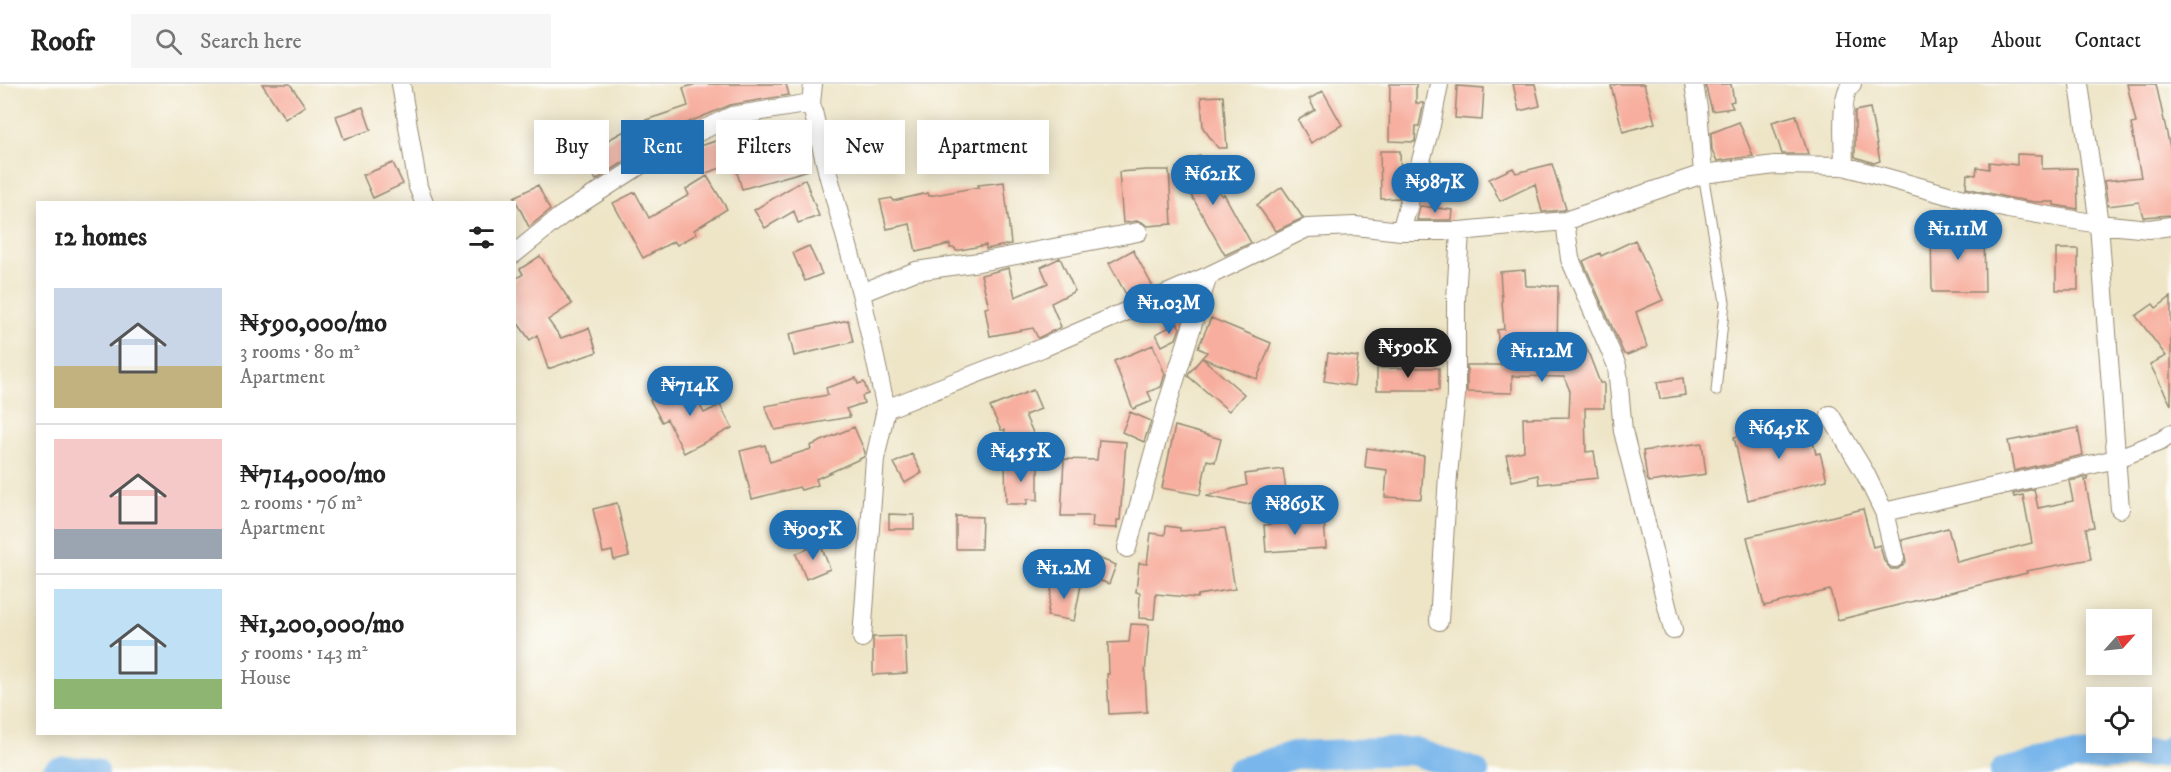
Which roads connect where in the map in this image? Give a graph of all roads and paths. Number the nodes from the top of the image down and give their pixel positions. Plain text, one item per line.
1 (401, 84) edge
2 (813, 84) edge
3 (1439, 84) edge
4 (1694, 84) edge
5 (1852, 84) edge
6 (2079, 84) edge
7 (811, 104) junction
8 (1844, 166) junction
9 (1703, 174) junction
10 (424, 201) edge
11 (1565, 221) junction
12 (2098, 224) junction
13 (2171, 226) edge
14 (1401, 231) junction
15 (1460, 231) junction
16 (1138, 232) dead end
17 (516, 252) edge
18 (1208, 276) junction
19 (861, 293) junction
20 (1716, 391) dead end
21 (886, 409) junction
22 (1830, 415) dead end
23 (2171, 434) edge
24 (2116, 459) junction
25 (2120, 509) dead end
26 (1884, 512) junction
27 (1127, 548) dead end
28 (1895, 558) dead end
29 (1439, 621) dead end
30 (1673, 630) dead end
31 (862, 638) dead end

1 - 10 street
2 - 7 street
3 - 14 street
4 - 9 street
5 - 8 street
6 - 12 street
7 - 17 street
7 - 19 street
8 - 9 street
8 - 12 street
9 - 11 street
9 - 20 lane
11 - 15 street
11 - 30 street
12 - 13 street
12 - 24 street
14 - 15 street
14 - 18 street
15 - 29 street
16 - 19 street
18 - 21 street
18 - 27 street
19 - 21 street
21 - 31 street
22 - 26 street
23 - 24 street
24 - 25 street
24 - 26 street
26 - 28 street

